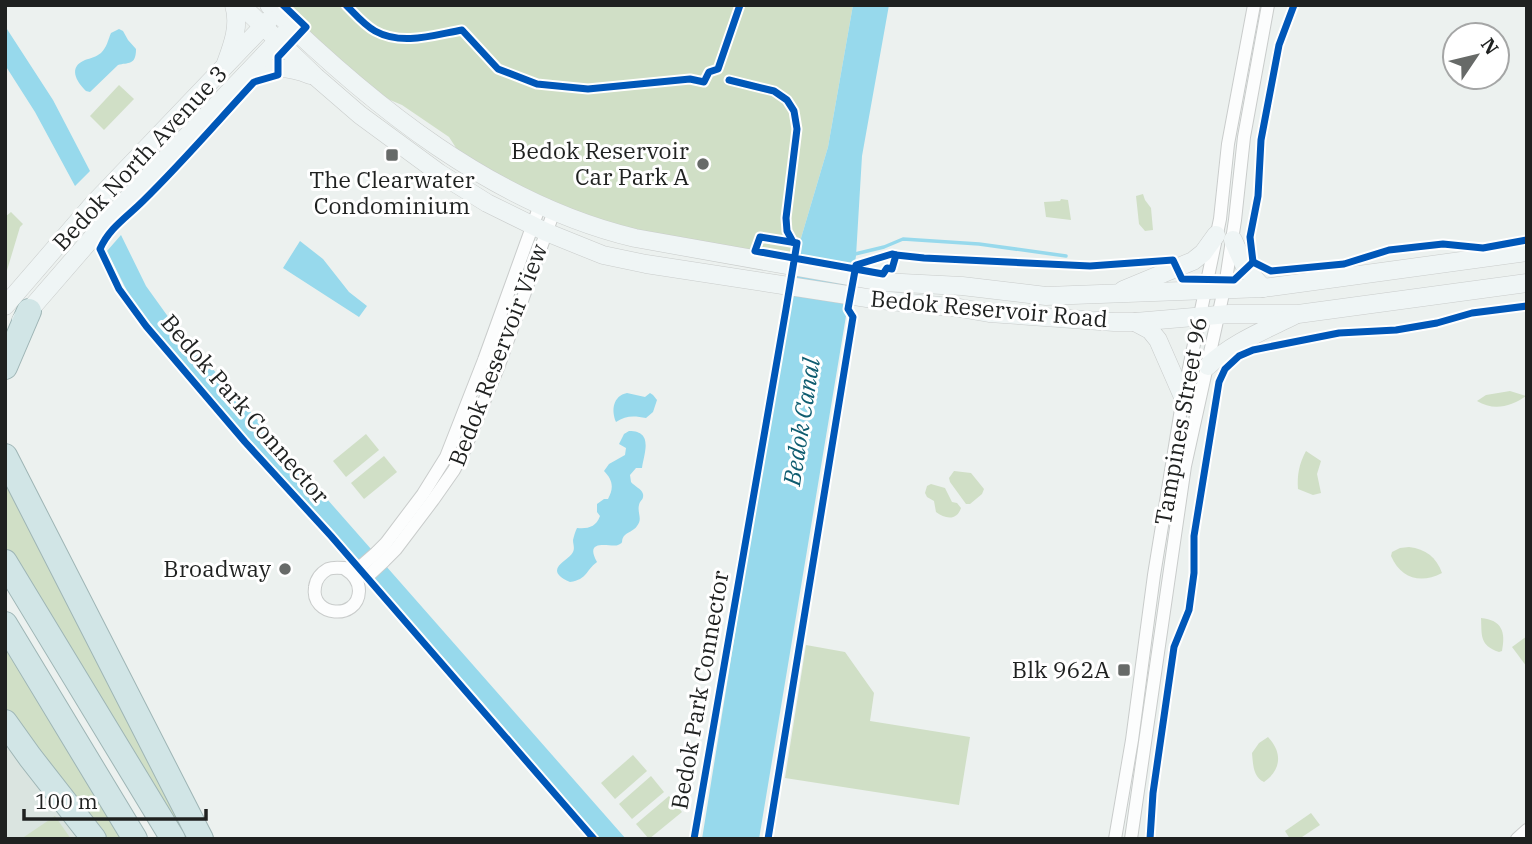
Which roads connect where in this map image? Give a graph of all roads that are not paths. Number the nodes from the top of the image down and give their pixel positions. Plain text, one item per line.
1 (234, 5) edge
2 (241, 5) edge
3 (1254, 5) edge
4 (1268, 5) edge
5 (273, 9) edge
6 (290, 26) junction
7 (263, 27) junction
8 (277, 41) junction
9 (224, 69) junction
10 (247, 74) junction
11 (316, 77) junction
12 (547, 208) junction
13 (539, 229) junction
14 (1224, 238) junction
15 (1527, 252) edge
16 (1527, 284) edge
17 (1263, 288) junction
18 (1224, 290) junction
19 (881, 291) junction
20 (1205, 291) junction
21 (1114, 293) junction
22 (17, 308) edge
23 (1298, 314) junction
24 (1218, 315) junction
25 (1199, 316) junction
26 (1135, 322) junction
27 (5, 339) edge
28 (1208, 366) junction
29 (5, 367) edge
30 (1183, 397) junction
31 (5, 456) edge
32 (5, 562) edge
33 (345, 569) junction
34 (364, 571) junction
35 (359, 593) junction
36 (5, 624) edge
37 (5, 722) edge
38 (1527, 830) edge
39 (94, 839) edge
40 (135, 839) edge
41 (173, 839) edge
42 (201, 839) edge
43 (1115, 839) edge
44 (1131, 839) edge
45 (1517, 839) edge

1 - 9 main road
2 - 7 main road, Bedok Reservoir Road
3 - 14 street, Tampines Street 96
4 - 14 street, Tampines Street 96
5 - 6 main road, Bedok Reservoir Road
5 - 7 main road, Bedok North Avenue 3
6 - 8 main road, Bedok North Avenue 3
6 - 12 main road, Bedok Reservoir Road
7 - 8 main road, Bedok Reservoir Road
7 - 9 main road, Bedok North Avenue 3
8 - 10 main road, Bedok North Avenue 3
8 - 11 main road, Bedok Reservoir Road
9 - 22 main road, Bedok North Avenue 3
10 - 11 main road
10 - 22 main road, Bedok North Avenue 3
11 - 13 main road, Bedok Reservoir Road
12 - 13 street, Bedok Reservoir View
12 - 19 main road, Bedok Reservoir Road
13 - 19 main road, Bedok Reservoir Road
13 - 34 street, Bedok Reservoir View, bridge
14 - 17 main road
14 - 18 street, Tampines Street 96
14 - 20 street, Tampines Street 96
14 - 21 main road
15 - 17 main road, Bedok Reservoir Road
16 - 23 main road, Bedok Reservoir Road
17 - 18 main road, Bedok Reservoir Road
18 - 20 main road, Bedok Reservoir Road
18 - 24 street, Tampines Street 96
19 - 21 main road, Bedok Reservoir Road
19 - 26 main road, Bedok Reservoir Road
20 - 21 main road, Bedok Reservoir Road
20 - 25 street, Tampines Street 96
22 - 27 main road, Bedok North Avenue 3
22 - 29 highway
23 - 24 main road, Bedok Reservoir Road
23 - 28 main road
24 - 25 main road, Bedok Reservoir Road
24 - 28 street, Tampines Street 96
25 - 26 main road, Bedok Reservoir Road
25 - 30 street, Tampines Street 96
26 - 30 main road
28 - 44 street, Tampines Street 96
30 - 43 street, Tampines Street 96
31 - 42 highway
32 - 41 highway
33 - 34 street, Bedok Reservoir View
33 - 35 street
33 - 35 street, Bedok Reservoir View
34 - 35 street, Bedok Reservoir View
36 - 40 highway
37 - 39 highway
38 - 45 street

